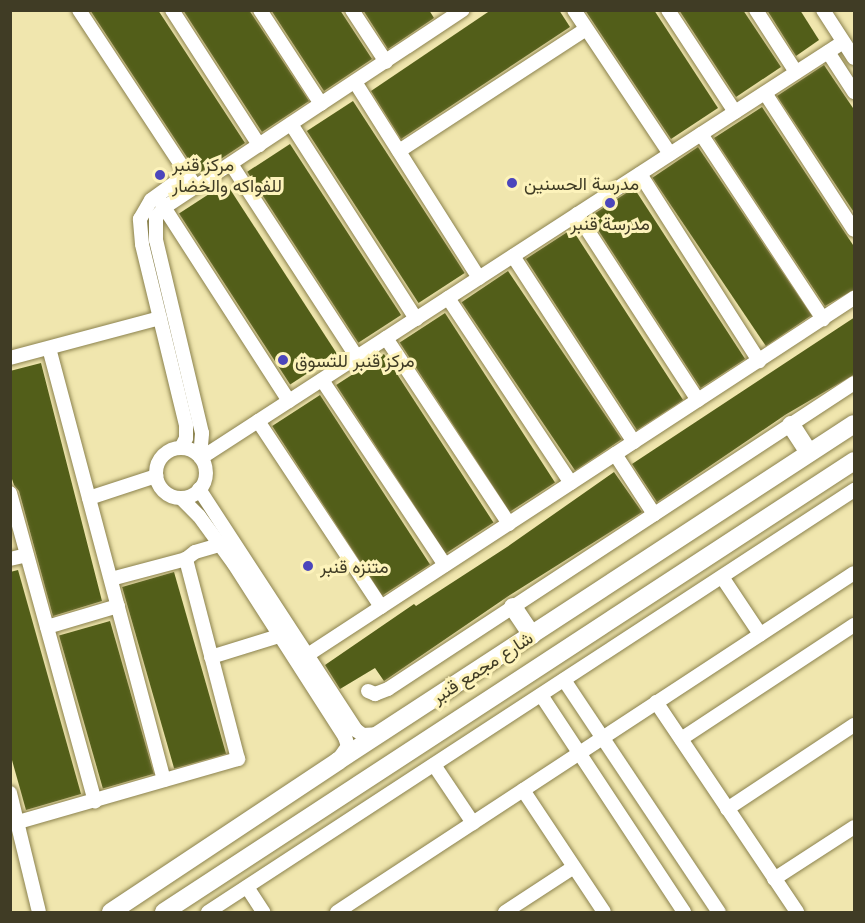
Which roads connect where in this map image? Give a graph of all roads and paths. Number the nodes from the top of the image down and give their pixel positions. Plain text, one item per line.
1 (79, 10) edge
2 (172, 10) edge
3 (261, 10) edge
4 (352, 10) edge
5 (463, 10) edge
6 (574, 10) edge
7 (668, 10) edge
8 (756, 10) edge
9 (823, 10) edge
10 (445, 15) edge
11 (586, 29) junction
12 (851, 51) edge
13 (828, 52) junction
14 (386, 62) junction
15 (796, 72) junction
16 (355, 82) junction
17 (855, 92) edge
18 (765, 93) junction
19 (321, 104) junction
20 (735, 112) junction
21 (291, 124) junction
22 (701, 134) junction
23 (259, 145) junction
24 (399, 151) junction
25 (670, 154) junction
26 (231, 164) junction
27 (187, 174) junction
28 (640, 174) junction
29 (195, 187) junction
30 (161, 201) junction
31 (577, 214) junction
32 (855, 230) edge
33 (149, 242) junction
34 (513, 256) junction
35 (479, 278) junction
36 (448, 298) junction
37 (855, 298) edge
38 (160, 318) junction
39 (416, 319) junction
40 (823, 319) junction
41 (386, 338) junction
42 (49, 348) junction
43 (357, 357) junction
44 (10, 358) edge
45 (759, 361) junction
46 (322, 380) junction
47 (855, 383) edge
48 (698, 400) junction
49 (289, 401) junction
50 (258, 421) junction
51 (855, 424) edge
52 (791, 425) junction
53 (634, 442) junction
54 (181, 448) junction
55 (809, 453) junction
56 (615, 454) junction
57 (200, 457) junction
58 (855, 461) edge
59 (156, 476) junction
60 (571, 483) junction
61 (200, 489) junction
62 (855, 490) edge
63 (10, 494) edge
64 (89, 498) junction
65 (180, 498) junction
66 (654, 514) junction
67 (509, 524) junction
68 (220, 545) junction
69 (27, 555) junction
70 (655, 555) junction
71 (10, 559) edge
72 (186, 559) junction
73 (446, 565) junction
74 (855, 573) edge
75 (722, 577) junction
76 (111, 579) junction
77 (673, 579) junction
78 (262, 598) junction
79 (118, 606) junction
80 (381, 607) junction
81 (513, 607) junction
82 (855, 625) edge
83 (47, 627) junction
84 (760, 634) junction
85 (532, 635) junction
86 (279, 636) junction
87 (306, 656) junction
88 (212, 657) junction
89 (564, 680) junction
90 (368, 691) dead end
91 (541, 695) junction
92 (656, 702) junction
93 (855, 725) edge
94 (380, 734) junction
95 (603, 738) junction
96 (681, 738) junction
97 (579, 753) junction
98 (338, 761) junction
99 (435, 765) junction
100 (164, 780) junction
101 (523, 790) junction
102 (10, 793) edge
103 (94, 801) junction
104 (728, 808) junction
105 (18, 822) junction
106 (473, 823) junction
107 (855, 827) edge
108 (574, 867) junction
109 (774, 879) junction
110 (247, 887) junction
111 (39, 912) edge
112 (111, 912) edge
113 (164, 912) edge
114 (208, 912) edge
115 (263, 912) edge
116 (337, 912) edge
117 (505, 912) edge
118 (604, 912) edge
119 (684, 912) edge
120 (719, 912) edge
121 (797, 912) edge

1 - 27 street
2 - 23 street
3 - 19 street
4 - 14 street
5 - 10 street
6 - 11 street
7 - 20 street
8 - 15 street
9 - 12 street
10 - 14 street
11 - 24 street
11 - 25 street
12 - 13 street
13 - 15 street
13 - 17 street
14 - 16 street
15 - 18 street
16 - 19 street
16 - 24 street
18 - 20 street
18 - 32 street
19 - 21 street
20 - 22 street
21 - 23 street
21 - 39 street
22 - 25 street
22 - 40 street
23 - 26 street
24 - 35 street
25 - 28 street
26 - 29 street
26 - 43 street
27 - 29 street
27 - 30 street
28 - 31 street
28 - 45 street
29 - 30 street
30 - 33 street
30 - 49 street
31 - 34 street
31 - 48 street
33 - 38 street
33 - 57 street
34 - 35 street
34 - 53 street
35 - 36 street
36 - 39 street
36 - 60 street
37 - 40 street
38 - 42 street
38 - 54 street
39 - 41 street
40 - 45 street
41 - 43 street
41 - 67 street
42 - 44 street
42 - 64 street
43 - 46 street
45 - 48 street
46 - 49 street
46 - 73 street
47 - 52 street
48 - 53 street
49 - 50 street
50 - 57 street
50 - 80 street
51 - 55 main road, شارع مجمع قنبر
52 - 55 main road
52 - 66 street
53 - 56 street
54 - 57 street
54 - 59 street
55 - 70 main road, شارع مجمع قنبر
56 - 60 street
56 - 66 street
57 - 61 street
58 - 77 main road, شارع مجمع قنبر
59 - 64 street
59 - 65 street
60 - 67 street
61 - 65 street
61 - 78 street
62 - 75 street
63 - 69 street
64 - 76 street
65 - 68 street
66 - 81 street
67 - 73 street
68 - 72 street
68 - 78 street
69 - 71 street
69 - 83 street
70 - 77 main road
70 - 85 main road, شارع مجمع قنبر
72 - 76 street
72 - 88 street
73 - 80 street
74 - 84 street
75 - 84 street
75 - 89 street
76 - 79 street
77 - 113 main road, شارع مجمع قنبر
78 - 86 street
78 - 87 street
79 - 83 street
79 - 100 street
80 - 87 street
81 - 85 main road
81 - 90 street
82 - 96 street
83 - 103 street
84 - 92 street
85 - 94 main road, شارع مجمع قنبر
86 - 88 street
86 - 98 street
87 - 94 street
88 - 100 street
89 - 91 street
89 - 95 street
91 - 97 street
91 - 99 street
92 - 95 street
92 - 96 street
93 - 104 street
94 - 98 main road, شارع مجمع قنبر
95 - 97 street
95 - 120 street
96 - 104 street
97 - 101 street
97 - 119 street
98 - 112 main road, شارع مجمع قنبر
99 - 106 street
99 - 110 street
100 - 103 street
101 - 106 street
101 - 108 street
102 - 105 street
103 - 105 street
104 - 109 street
105 - 111 street
106 - 116 street
107 - 109 street
108 - 117 street
108 - 118 street
109 - 121 street
110 - 114 street
110 - 115 street

